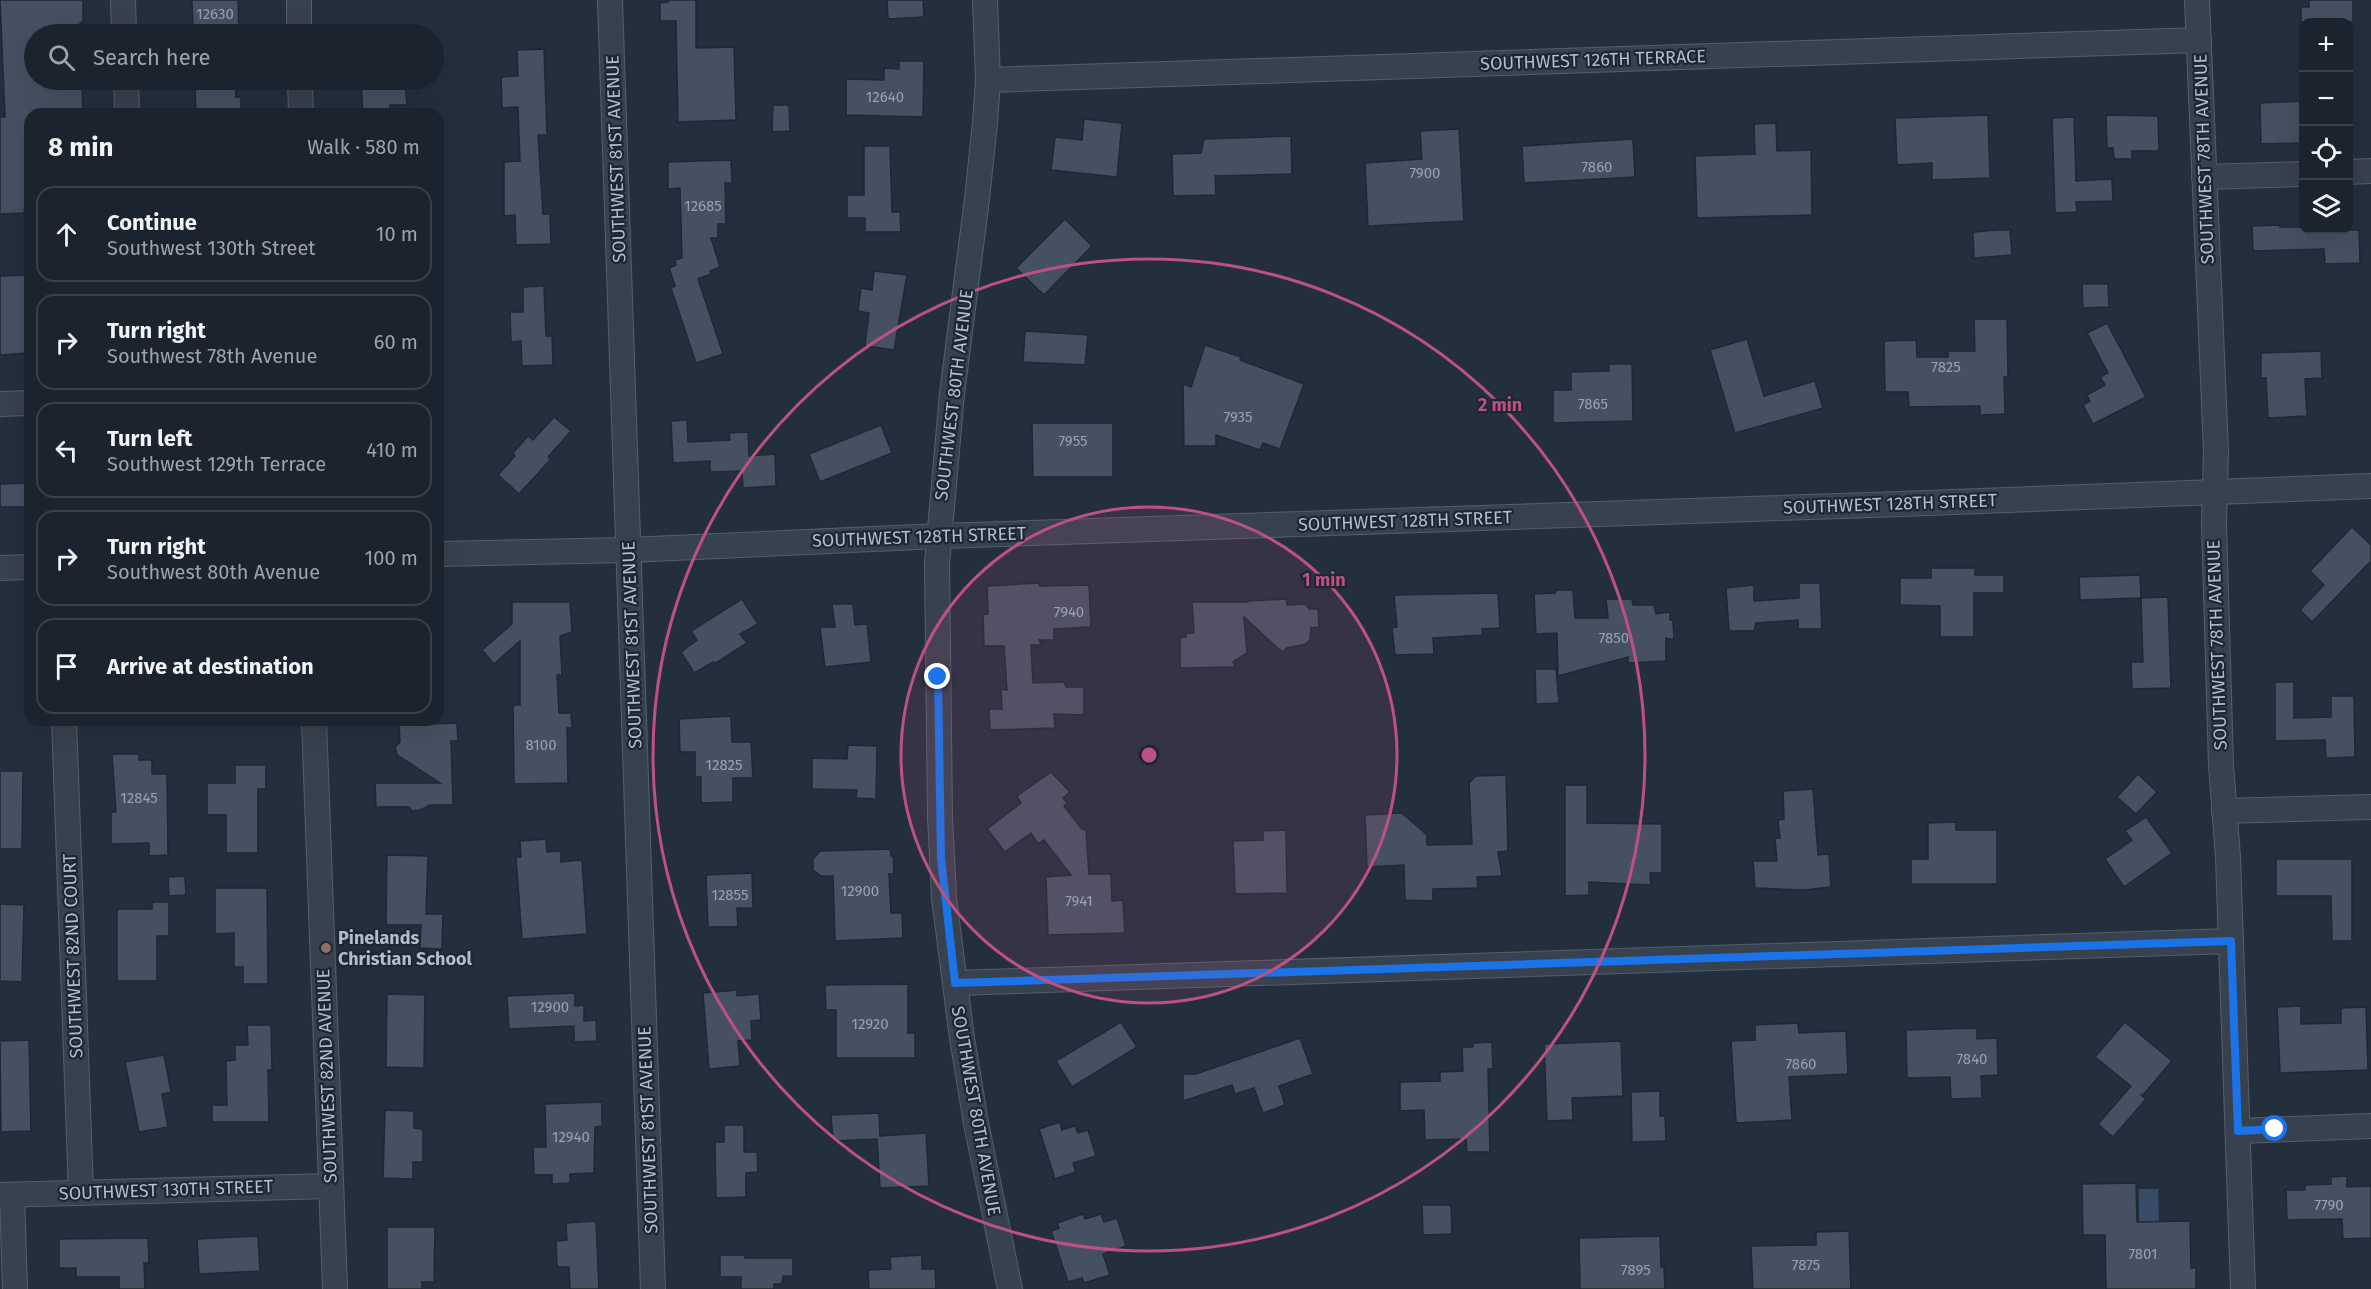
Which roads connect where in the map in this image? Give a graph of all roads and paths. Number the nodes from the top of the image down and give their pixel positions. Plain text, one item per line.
1 (123, 0) edge
2 (299, 0) edge
3 (610, 0) edge
4 (985, 0) edge
5 (2198, 0) edge
6 (124, 24) edge
7 (299, 24) edge
8 (2199, 40) junction
9 (988, 80) junction
10 (126, 90) edge
11 (300, 90) edge
12 (127, 108) edge
13 (301, 108) edge
14 (2371, 171) edge
15 (2353, 172) edge
16 (2299, 174) edge
17 (2205, 177) junction
18 (24, 403) edge
19 (0, 404) edge
20 (2371, 486) edge
21 (2214, 491) junction
22 (939, 536) junction
23 (628, 550) junction
24 (444, 554) edge
25 (24, 567) edge
26 (0, 568) edge
27 (64, 726) edge
28 (314, 726) edge
29 (2371, 807) edge
30 (2224, 812) junction
31 (2231, 941) junction
32 (955, 983) junction
33 (2371, 1126) edge
34 (2238, 1131) junction
35 (331, 1186) junction
36 (81, 1192) junction
37 (6, 1195) edge
38 (15, 1289) edge
39 (335, 1289) edge
40 (653, 1289) edge
41 (1010, 1289) edge
42 (2243, 1289) edge

1 - 6 street
2 - 7 street
3 - 23 street, SOUTHWEST 81ST AVENUE
4 - 9 street, SOUTHWEST 80TH AVENUE
5 - 8 street, SOUTHWEST 78TH AVENUE
8 - 9 street, SOUTHWEST 126TH TERRACE
8 - 17 street, SOUTHWEST 78TH AVENUE
9 - 22 street, SOUTHWEST 80TH AVENUE
10 - 12 street
11 - 13 street
14 - 15 street
16 - 17 street
17 - 21 street, SOUTHWEST 78TH AVENUE
18 - 19 street
20 - 21 street, SOUTHWEST 128TH STREET
21 - 22 street, SOUTHWEST 128TH STREET
21 - 30 street, SOUTHWEST 78TH AVENUE
22 - 23 street, SOUTHWEST 128TH STREET
22 - 32 street, SOUTHWEST 80TH AVENUE
23 - 24 street, SOUTHWEST 128TH STREET
23 - 40 street, SOUTHWEST 81ST AVENUE
25 - 26 street
27 - 36 street, SOUTHWEST 82ND COURT
28 - 35 street, SOUTHWEST 82ND AVENUE
29 - 30 street
30 - 31 street, SOUTHWEST 78TH AVENUE
31 - 32 street
31 - 34 street, SOUTHWEST 78TH AVENUE
32 - 41 street, SOUTHWEST 80TH AVENUE
33 - 34 street
34 - 42 street, SOUTHWEST 78TH AVENUE
35 - 36 street, SOUTHWEST 130TH STREET
35 - 39 street, SOUTHWEST 82ND AVENUE
36 - 37 street, SOUTHWEST 130TH STREET
37 - 38 street

